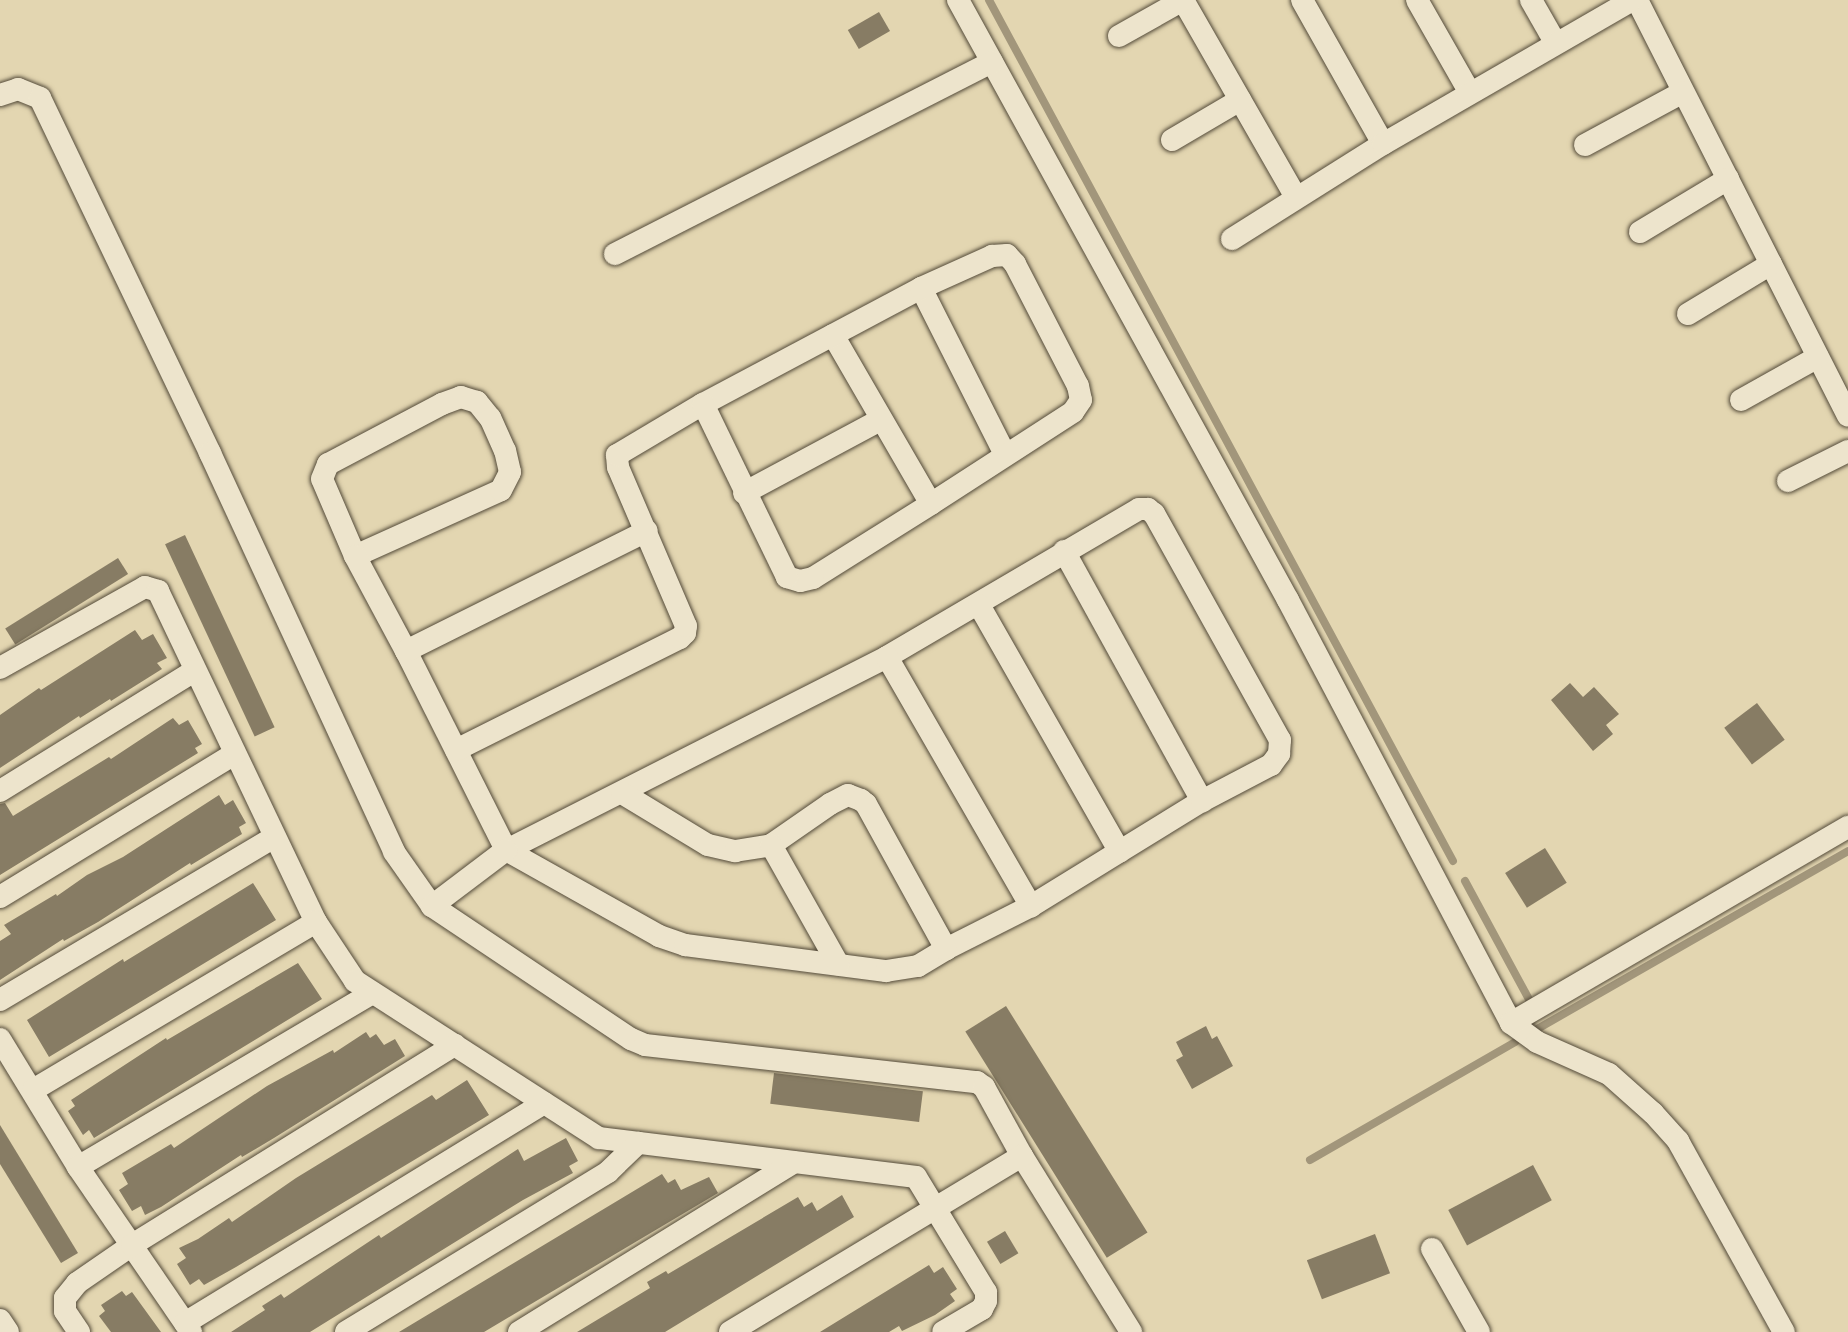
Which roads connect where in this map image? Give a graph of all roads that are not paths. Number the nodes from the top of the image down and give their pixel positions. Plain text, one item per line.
1 (958, 0) edge
2 (1183, 0) edge
3 (1302, 0) edge
4 (1417, 0) edge
5 (1531, 0) edge
6 (1634, 0) edge
7 (1119, 36) dead end
8 (1555, 42) junction
9 (992, 62) junction
10 (1683, 92) junction
11 (1470, 93) junction
12 (0, 94) edge
13 (1240, 99) junction
14 (1172, 140) dead end
15 (1383, 144) junction
16 (1585, 145) dead end
17 (1728, 179) junction
18 (1296, 197) junction
19 (1640, 232) dead end
20 (1232, 239) dead end
21 (615, 254) dead end
22 (1771, 264) junction
23 (921, 288) junction
24 (1688, 314) dead end
25 (833, 335) junction
26 (1818, 357) junction
27 (1741, 400) dead end
28 (704, 404) junction
29 (1848, 416) edge
30 (880, 420) junction
31 (1848, 451) edge
32 (1005, 454) junction
33 (1788, 482) dead end
34 (744, 493) junction
35 (931, 504) junction
36 (647, 531) junction
37 (1064, 551) junction
38 (355, 556) junction
39 (979, 605) junction
40 (406, 651) junction
41 (888, 657) junction
42 (0, 668) edge
43 (194, 671) junction
44 (456, 750) junction
45 (234, 754) junction
46 (0, 791) edge
47 (622, 793) junction
48 (1202, 801) junction
49 (1848, 827) edge
50 (274, 837) junction
51 (771, 845) junction
52 (506, 850) junction
53 (1120, 852) junction
54 (0, 897) edge
55 (432, 906) junction
56 (1031, 906) junction
57 (316, 922) junction
58 (946, 949) junction
59 (838, 964) junction
60 (372, 993) junction
61 (0, 1000) edge
62 (1511, 1023) junction
63 (0, 1039) edge
64 (455, 1046) junction
65 (33, 1090) junction
66 (544, 1103) junction
67 (638, 1143) junction
68 (1022, 1156) junction
69 (794, 1162) junction
70 (78, 1167) junction
71 (934, 1209) junction
72 (132, 1245) junction
73 (1432, 1249) dead end
74 (0, 1320) edge
75 (188, 1327) edge
76 (8, 1332) edge
77 (79, 1332) edge
78 (346, 1332) edge
79 (519, 1332) edge
80 (730, 1332) edge
81 (944, 1332) edge
82 (1131, 1332) edge
83 (1479, 1332) edge
84 (1784, 1332) edge

1 - 9 street
2 - 7 street
2 - 13 street
3 - 15 street
4 - 11 street
5 - 8 street
6 - 8 street
6 - 10 street
8 - 11 street
9 - 21 street
9 - 62 street
10 - 16 street
10 - 17 street
11 - 15 street
12 - 55 street
13 - 14 street
13 - 18 street
15 - 18 street
17 - 19 street
17 - 22 street
18 - 20 street
22 - 24 street
22 - 26 street
23 - 25 street
23 - 32 street
23 - 32 street
25 - 28 street
25 - 30 street
26 - 27 street
26 - 29 street
28 - 34 street
28 - 36 street
30 - 34 street
30 - 35 street
31 - 33 street
32 - 35 street
34 - 35 street
36 - 40 street
36 - 44 street
37 - 39 street
37 - 48 street
37 - 48 street
38 - 38 street
38 - 40 street
39 - 41 street
39 - 53 street
40 - 44 street
41 - 47 street
41 - 56 street
42 - 43 street
43 - 45 street
43 - 46 street
44 - 52 street
45 - 50 street
45 - 54 street
47 - 51 street
47 - 52 street
48 - 53 street
49 - 62 street
50 - 57 street
50 - 61 street
51 - 58 street
51 - 59 street
52 - 55 street
52 - 59 street
53 - 56 street
55 - 68 street
56 - 58 street
57 - 60 street
57 - 65 street
58 - 59 street
60 - 64 street
60 - 70 street
62 - 84 street
63 - 65 street
64 - 66 street
64 - 72 street
65 - 70 street
66 - 67 street
66 - 75 street
67 - 69 street
67 - 78 street
68 - 71 street
68 - 82 street
69 - 71 street
69 - 79 street
70 - 72 street
71 - 80 street
71 - 81 street
72 - 75 street
72 - 77 street
73 - 83 street
74 - 76 street

